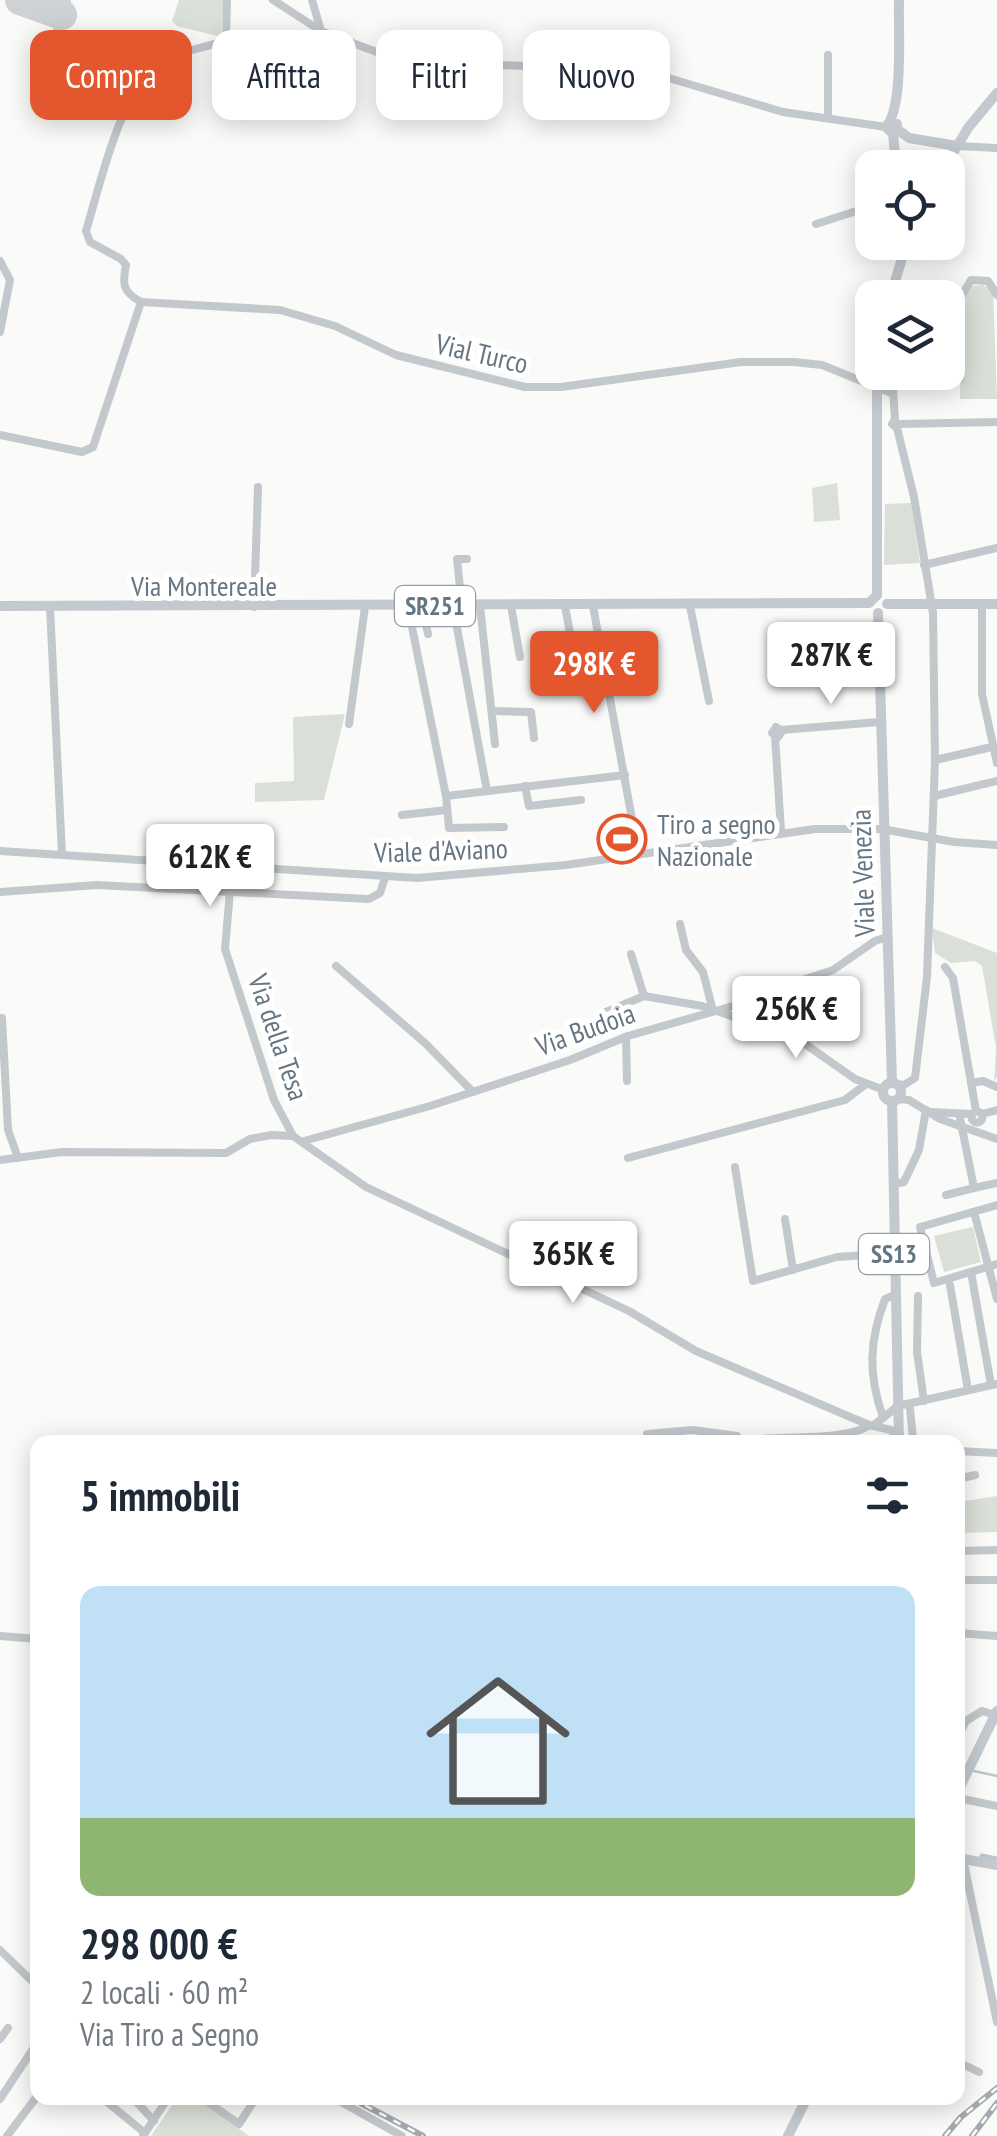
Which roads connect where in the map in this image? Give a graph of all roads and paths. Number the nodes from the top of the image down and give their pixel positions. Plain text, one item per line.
1 (227, 0) edge
2 (273, 0) edge
3 (312, 0) edge
4 (899, 0) edge
5 (318, 30) edge
6 (320, 30) edge
7 (356, 45) edge
8 (828, 56) dead end
9 (997, 93) edge
10 (828, 118) junction
11 (892, 127) junction
12 (968, 128) junction
13 (912, 139) junction
14 (957, 146) junction
15 (984, 147) junction
16 (997, 148) edge
17 (895, 150) joint
18 (955, 150) edge
19 (855, 211) edge
20 (816, 224) dead end
21 (0, 260) edge
22 (965, 290) edge
23 (997, 295) edge
24 (141, 302) junction
25 (0, 332) edge
26 (855, 379) edge
27 (875, 390) edge
28 (881, 390) edge
29 (891, 390) edge
30 (891, 393) junction
31 (997, 422) edge
32 (897, 424) junction
33 (0, 435) edge
34 (258, 487) dead end
35 (997, 548) edge
36 (467, 559) dead end
37 (924, 565) junction
38 (878, 604) junction
39 (932, 604) junction
40 (982, 604) junction
41 (997, 604) edge
42 (0, 606) edge
43 (364, 606) junction
44 (422, 606) junction
45 (457, 606) junction
46 (480, 606) junction
47 (511, 606) junction
48 (565, 606) junction
49 (593, 606) junction
50 (690, 606) junction
51 (50, 607) junction
52 (254, 607) junction
53 (408, 607) junction
54 (428, 634) dead end
55 (520, 657) dead end
56 (578, 677) dead end
57 (709, 701) dead end
58 (997, 706) edge
59 (985, 710) junction
60 (492, 711) junction
61 (879, 722) junction
62 (349, 724) dead end
63 (534, 738) dead end
64 (495, 744) dead end
65 (992, 747) junction
66 (936, 760) junction
67 (997, 763) edge
68 (625, 775) junction
69 (997, 781) edge
70 (526, 786) junction
71 (487, 791) junction
72 (446, 796) junction
73 (934, 796) junction
74 (581, 800) dead end
75 (447, 810) junction
76 (402, 815) dead end
77 (632, 819) dead end
78 (504, 827) dead end
79 (882, 829) junction
80 (782, 831) junction
81 (930, 837) junction
82 (997, 845) edge
83 (0, 850) edge
84 (62, 854) junction
85 (385, 878) junction
86 (230, 891) junction
87 (0, 892) edge
88 (680, 924) dead end
89 (887, 942) junction
90 (631, 954) dead end
91 (933, 962) junction
92 (336, 966) dead end
93 (644, 996) junction
94 (713, 1011) junction
95 (600, 1015) dead end
96 (2, 1018) edge
97 (626, 1037) junction
98 (627, 1081) dead end
99 (971, 1083) junction
100 (866, 1084) junction
101 (891, 1086) junction
102 (997, 1087) edge
103 (473, 1092) junction
104 (895, 1100) junction
105 (926, 1111) junction
106 (997, 1112) edge
107 (976, 1115) junction
108 (960, 1118) junction
109 (945, 1121) junction
110 (963, 1129) junction
111 (294, 1136) junction
112 (997, 1139) edge
113 (304, 1142) junction
114 (18, 1158) junction
115 (628, 1158) dead end
116 (0, 1160) edge
117 (735, 1167) dead end
118 (997, 1183) edge
119 (894, 1184) junction
120 (974, 1188) junction
121 (946, 1195) dead end
122 (997, 1205) edge
123 (974, 1212) junction
124 (785, 1219) dead end
125 (894, 1253) junction
126 (993, 1266) edge
127 (793, 1270) junction
128 (971, 1272) junction
129 (950, 1285) dead end
130 (895, 1295) junction
131 (918, 1296) dead end
132 (997, 1299) edge
133 (995, 1384) edge
134 (968, 1390) junction
135 (924, 1402) junction
136 (902, 1409) junction
137 (883, 1416) junction
138 (872, 1425) junction
139 (647, 1434) dead end
140 (732, 1435) edge
141 (832, 1435) edge
142 (894, 1435) edge
143 (899, 1435) edge
144 (912, 1435) edge
145 (965, 1451) edge
146 (997, 1452) edge
147 (975, 1475) dead end
148 (965, 1477) edge
149 (965, 1550) edge
150 (997, 1550) edge
151 (965, 1580) edge
152 (997, 1580) edge
153 (965, 1634) edge
154 (0, 1636) edge
155 (997, 1636) edge
156 (30, 1638) edge
157 (996, 1713) edge
158 (965, 1720) edge
159 (965, 1776) edge
160 (965, 1796) edge
161 (997, 1806) edge
162 (965, 1860) edge
163 (997, 1865) edge
164 (965, 1885) edge
165 (0, 1950) edge
166 (30, 1980) edge
167 (997, 2022) edge
168 (8, 2028) dead end
169 (0, 2039) edge
170 (30, 2054) edge
171 (965, 2065) edge
172 (979, 2072) dead end
173 (0, 2099) edge
174 (30, 2105) edge
175 (110, 2105) edge
176 (139, 2105) edge
177 (164, 2105) edge
178 (212, 2105) edge
179 (251, 2105) edge
180 (347, 2105) edge
181 (803, 2105) edge
182 (154, 2121) junction
183 (378, 2122) junction
184 (144, 2135) edge
185 (7, 2136) edge
186 (374, 2136) edge
187 (402, 2136) edge
188 (788, 2136) edge

1 - 24 street
2 - 5 street
3 - 6 street
4 - 11 main road
7 - 10 street
8 - 10 street
9 - 12 main road
10 - 11 street
11 - 13 main road
11 - 17 main road
12 - 14 main road
12 - 15 street
13 - 14 main road
13 - 17 main road
14 - 15 street
14 - 18 main road
15 - 16 street
19 - 20 street
21 - 25 street
22 - 23 street
24 - 26 street, Vial Turco
24 - 33 street
27 - 38 main road, Viale Venezia
28 - 30 street, Vial Turco
29 - 30 street
30 - 32 street
31 - 32 street
32 - 37 street
34 - 52 street
35 - 37 street
36 - 45 street
37 - 39 street
38 - 39 main road, Via Montereale
38 - 50 main road, Via Montereale / SR251
38 - 61 main road, Viale Venezia
39 - 40 main road, Via Montereale
39 - 66 street
40 - 41 main road, Via Montereale
40 - 59 street
42 - 51 main road, Via Montereale / SR251
43 - 52 main road, Via Montereale / SR251
43 - 53 main road, Via Montereale / SR251
43 - 62 street
44 - 45 main road, Via Montereale / SR251
44 - 53 main road, Via Montereale / SR251
44 - 54 street
45 - 46 main road, Via Montereale / SR251
45 - 71 street
46 - 47 main road, Via Montereale / SR251
46 - 60 street
47 - 48 main road, Via Montereale / SR251
47 - 55 street
48 - 49 main road, Via Montereale / SR251
48 - 56 street
49 - 50 main road, Via Montereale / SR251
49 - 68 street
50 - 57 street
51 - 52 main road, Via Montereale / SR251
51 - 84 street
53 - 72 street
58 - 59 street
59 - 65 street
60 - 63 street
60 - 64 street
61 - 79 main road, Viale Venezia
61 - 80 street
65 - 66 street
65 - 67 street
66 - 73 street
68 - 70 street
68 - 77 street
69 - 73 street
70 - 71 street
70 - 74 street
71 - 72 street
72 - 75 street
73 - 81 street
75 - 76 street
75 - 78 street
79 - 80 street, Viale d'Aviano
79 - 81 street, Viale d'Aviano
79 - 89 main road, Viale Venezia
80 - 85 street, Viale d'Aviano
81 - 82 street, Viale d'Aviano
81 - 91 street
83 - 84 street, Viale d'Aviano
84 - 85 street, Viale d'Aviano
85 - 86 street
86 - 87 street
86 - 111 street, Via della Tesa
88 - 94 street
89 - 94 street, Via Budoia
89 - 101 main road, Viale Venezia
90 - 93 street
91 - 99 street
91 - 101 street
92 - 103 street
93 - 94 street
93 - 95 street
94 - 97 street, Via Budoia
94 - 100 street
96 - 114 street
97 - 98 street
97 - 103 street, Via Budoia
99 - 102 street
99 - 107 street
100 - 101 street
100 - 115 street
101 - 104 main road
103 - 113 street, Via Budoia
104 - 105 street
104 - 119 main road, SS13
105 - 107 street
105 - 109 street
105 - 119 street
106 - 107 street
107 - 108 street
108 - 109 street
108 - 110 street
109 - 110 street
110 - 112 street
110 - 120 street
111 - 113 street
111 - 114 street
113 - 138 street
114 - 116 street
117 - 127 street
118 - 120 street
119 - 125 main road, SS13
120 - 121 street
122 - 123 street
123 - 126 street
123 - 128 street
124 - 127 street
125 - 127 street
125 - 130 main road, SS13
126 - 128 street
126 - 132 street
128 - 133 street
129 - 134 street
130 - 136 main road, SS13
130 - 137 street
131 - 135 street
133 - 134 street
134 - 135 street
135 - 136 street
136 - 137 street
136 - 143 main road, SS13
136 - 144 street
137 - 138 street
138 - 141 street
138 - 142 street
139 - 140 street
145 - 146 street
147 - 148 street
149 - 150 street
151 - 152 street
153 - 155 street
154 - 156 street
157 - 158 street
157 - 159 main road
160 - 161 street
162 - 163 main road
164 - 167 street
165 - 166 street
168 - 169 street
170 - 173 street
171 - 172 street
174 - 185 street
175 - 184 street
176 - 182 street
177 - 182 street
178 - 179 street
180 - 183 street
181 - 188 main road
182 - 184 street
183 - 186 street
183 - 187 street

